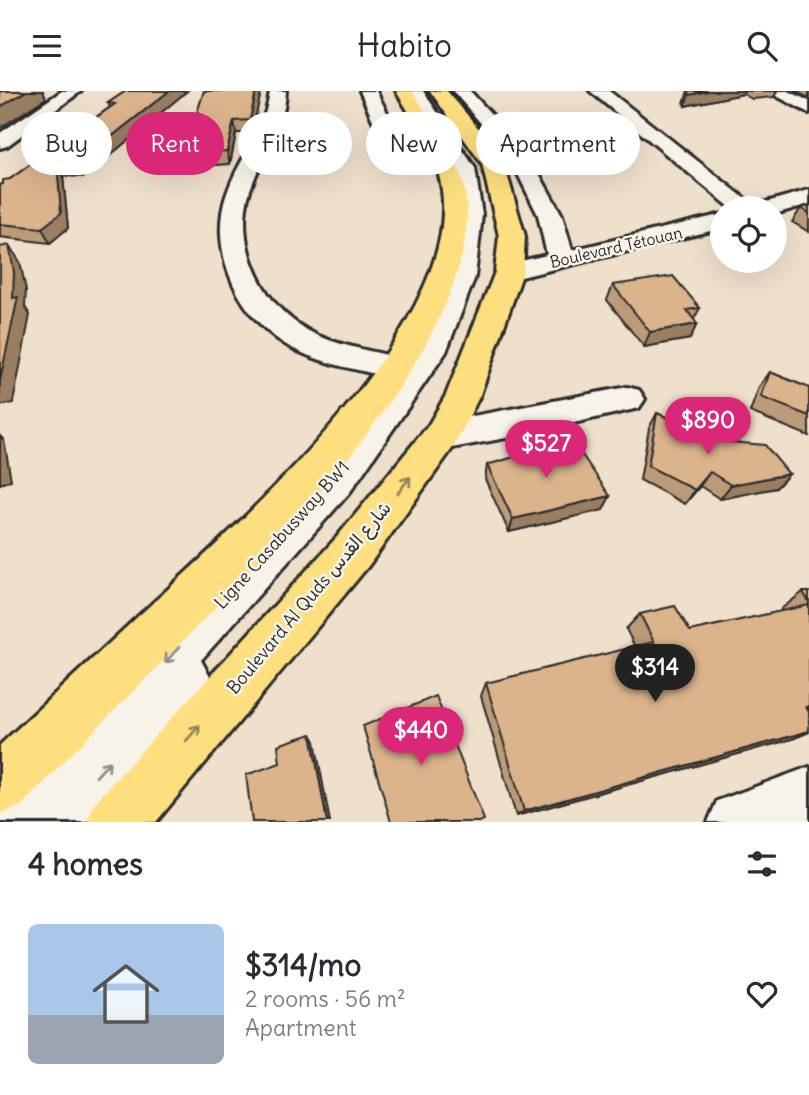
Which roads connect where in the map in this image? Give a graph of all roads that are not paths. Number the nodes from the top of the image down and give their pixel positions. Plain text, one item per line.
1 (73, 91) edge
2 (278, 91) edge
3 (368, 91) edge
4 (404, 91) edge
5 (415, 91) edge
6 (425, 91) edge
7 (438, 91) edge
8 (461, 91) edge
9 (598, 91) edge
10 (775, 91) edge
11 (809, 109) edge
12 (378, 112) edge
13 (417, 112) edge
14 (0, 142) edge
15 (448, 175) edge
16 (729, 196) edge
17 (809, 197) edge
18 (787, 203) edge
19 (710, 224) edge
20 (562, 260) junction
21 (509, 272) junction
22 (396, 367) junction
23 (627, 399) dead end
24 (441, 436) junction
25 (0, 785) edge
26 (809, 796) edge
27 (124, 818) edge
28 (15, 822) edge
29 (60, 822) edge
30 (738, 822) edge

1 - 14 street
2 - 22 street
3 - 12 street
4 - 13 main road
5 -> 28 street, Ligne Casabusway BW1
29 -> 6 street, Ligne Casabusway BW1
7 - 21 main road, Boulevard Al Quds شارع القدس
8 - 20 street
9 - 16 street
10 - 11 street
15 - 22 main road
17 - 18 street
19 - 20 street, Boulevard Tétouan
20 - 21 street, Boulevard Tétouan
21 - 24 main road, Boulevard Al Quds شارع القدس
22 - 25 main road
23 - 24 street
27 -> 24 main road, Boulevard Al Quds شارع القدس
26 - 30 street

